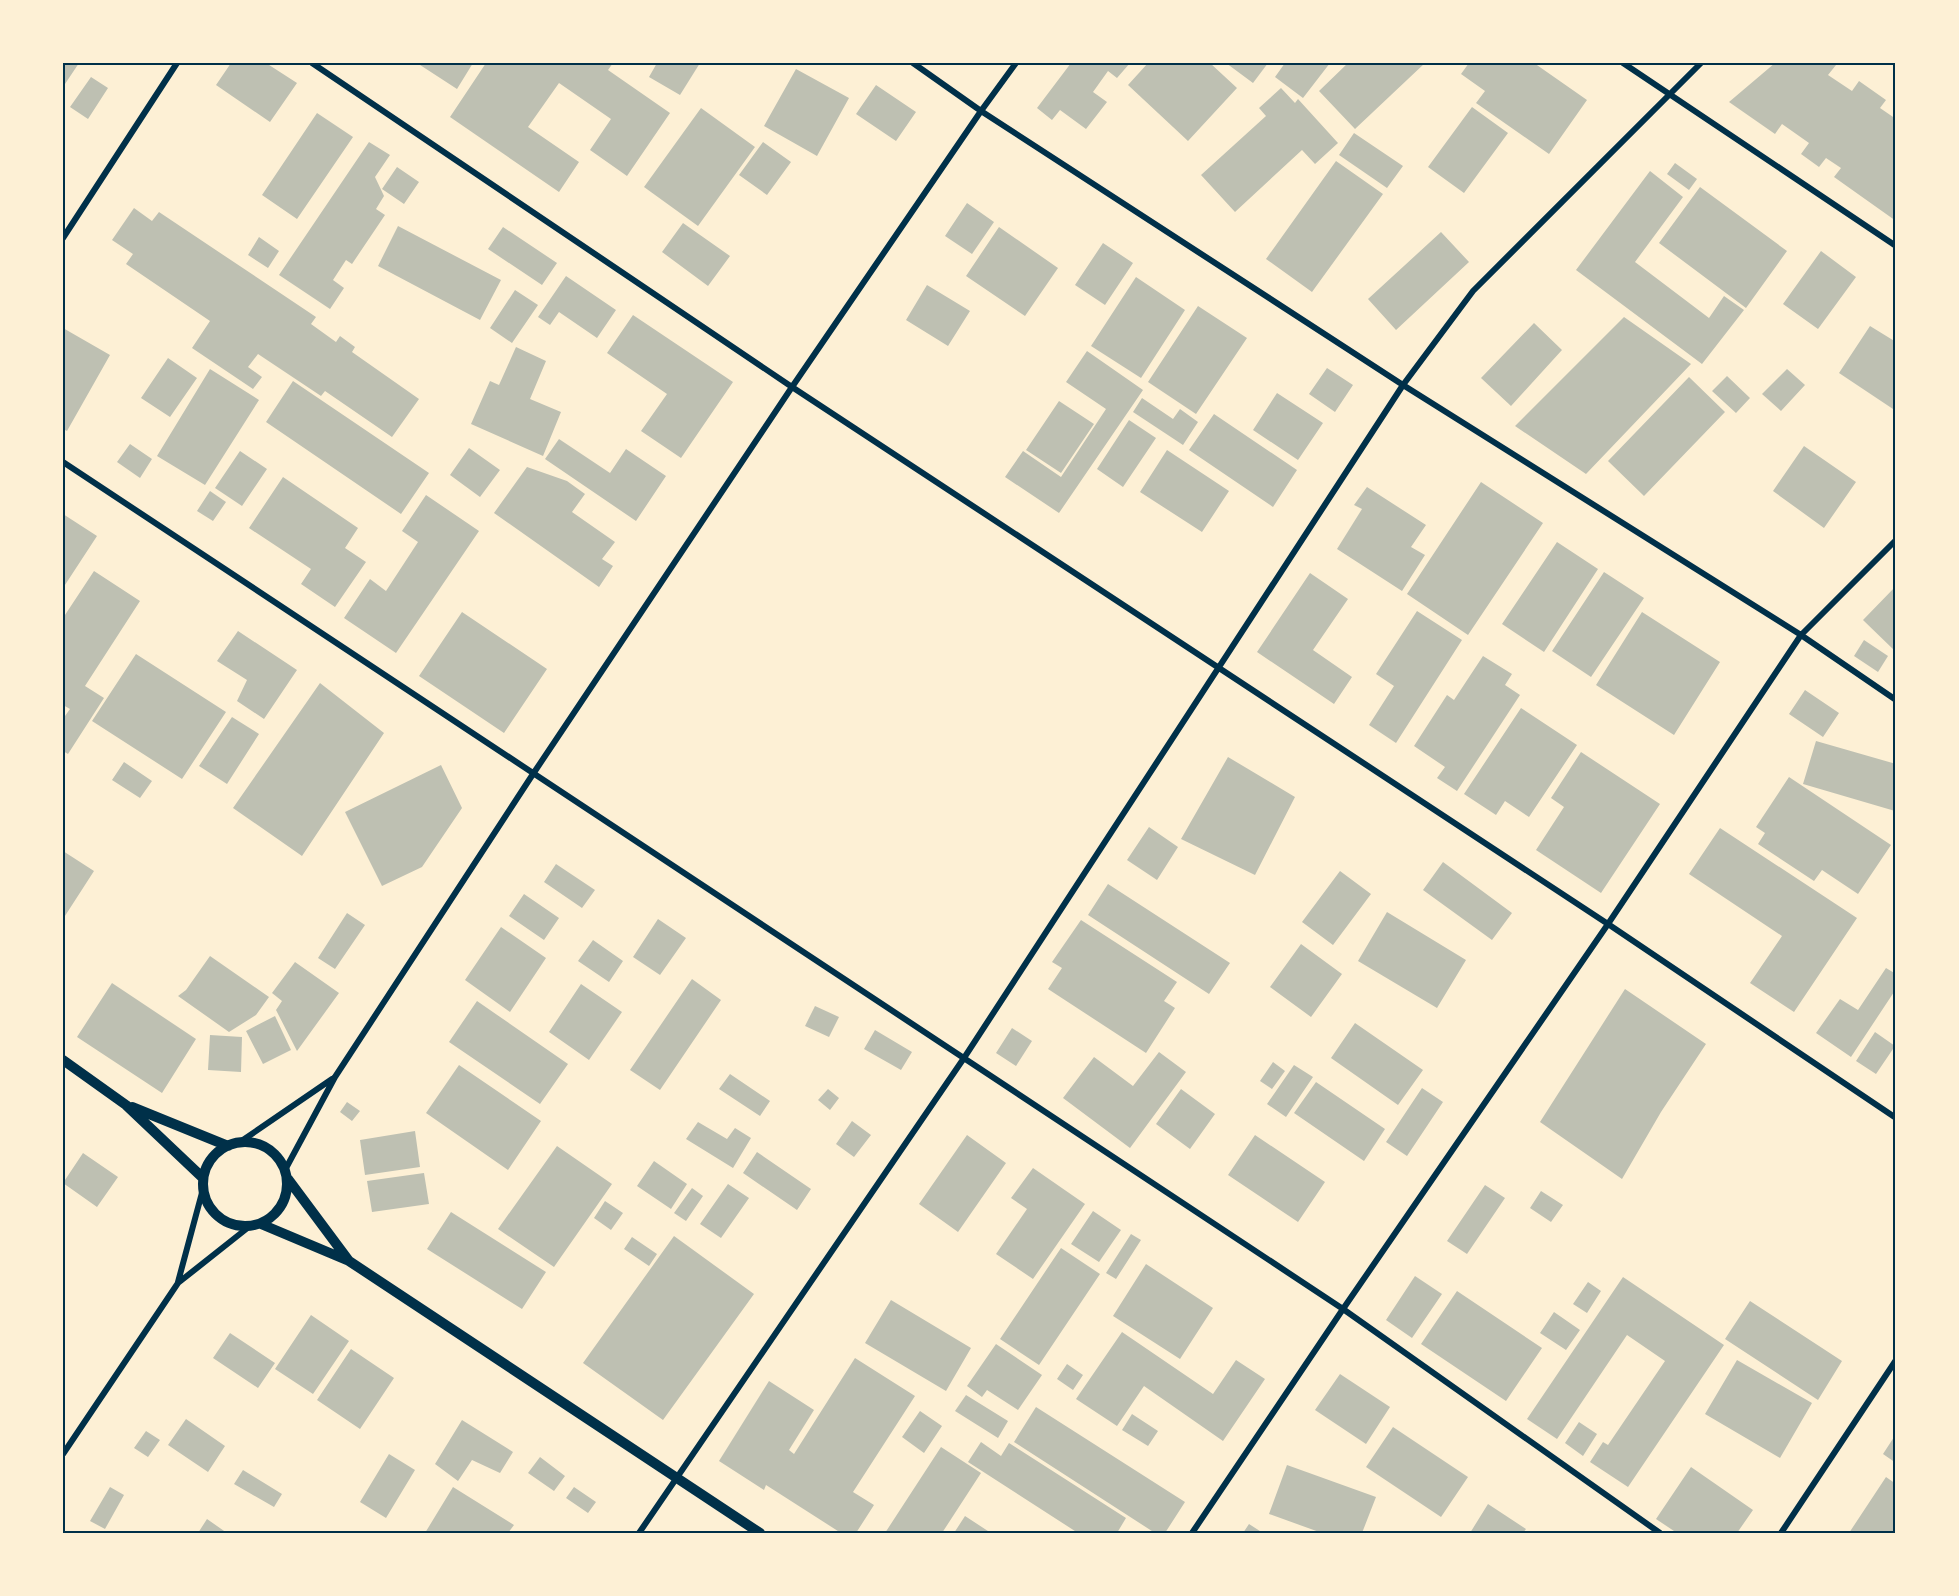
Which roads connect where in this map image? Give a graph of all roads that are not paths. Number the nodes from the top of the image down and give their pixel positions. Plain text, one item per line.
1 (177, 63) edge
2 (312, 63) edge
3 (912, 63) edge
4 (1016, 63) edge
5 (1623, 63) edge
6 (1701, 63) edge
7 (1668, 94) junction
8 (981, 111) junction
9 (63, 238) edge
10 (1896, 246) edge
11 (1403, 385) junction
12 (792, 387) junction
13 (63, 462) edge
14 (1896, 540) edge
15 (1801, 635) junction
16 (1218, 668) junction
17 (1896, 700) edge
18 (533, 774) junction
19 (1608, 924) junction
20 (964, 1058) junction
21 (63, 1060) edge
22 (335, 1077) junction
23 (126, 1105) junction
24 (1896, 1118) edge
25 (240, 1143) junction
26 (228, 1146) junction
27 (286, 1175) junction
28 (203, 1184) junction
29 (256, 1225) junction
30 (350, 1261) junction
31 (178, 1282) junction
32 (1343, 1310) junction
33 (1896, 1360) edge
34 (63, 1454) edge
35 (677, 1479) junction
36 (639, 1533) edge
37 (760, 1533) edge
38 (1192, 1533) edge
39 (1660, 1533) edge
40 (1781, 1533) edge

1 - 9 street
2 - 12 street
3 - 8 street
4 - 8 street
5 - 7 street
6 - 7 street
7 - 10 street
7 - 11 street
8 - 11 street
8 - 12 street
11 - 15 street
11 - 16 street
12 - 16 street
12 - 18 street
13 - 18 street
14 - 15 street
15 - 17 street
15 - 19 street
16 - 19 street
16 - 20 street
18 - 20 street
18 - 22 street
19 - 24 street
19 - 32 street
20 - 32 street
20 - 35 street
21 - 23 street
22 - 25 street
22 - 27 street
23 - 26 street
23 - 28 street
25 - 26 street
25 - 27 street
26 - 28 street
27 - 29 street
27 - 30 street
28 - 29 street
28 - 31 street
29 - 30 street
29 - 31 street
30 - 35 street
31 - 34 street
32 - 38 street
32 - 39 street
33 - 40 street
35 - 36 street
35 - 37 street

